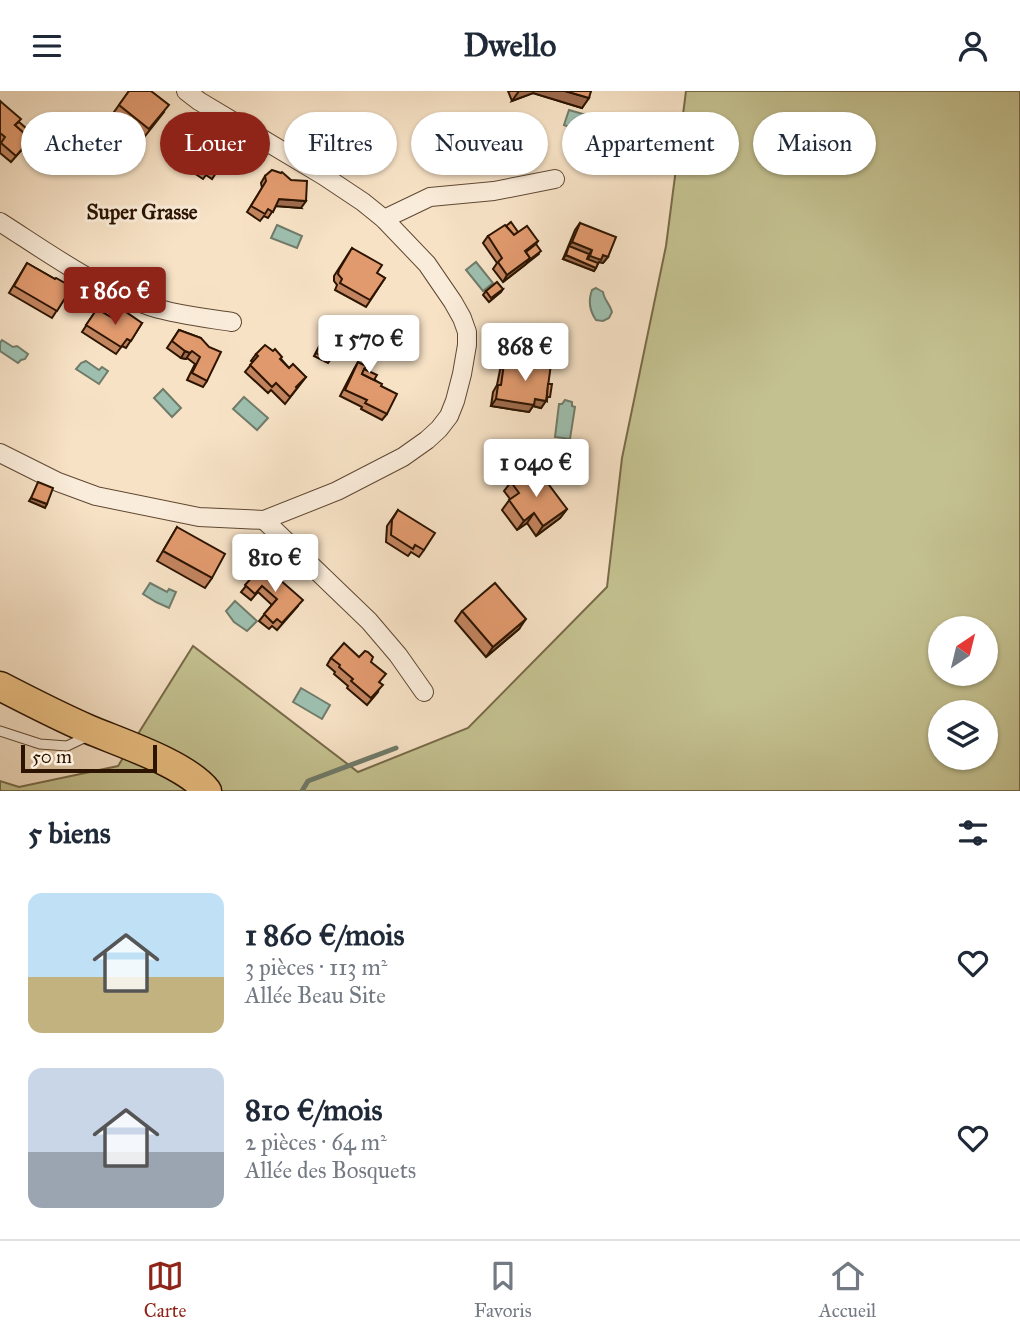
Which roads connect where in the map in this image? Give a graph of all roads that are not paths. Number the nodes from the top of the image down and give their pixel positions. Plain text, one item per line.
1 (186, 91) edge
2 (555, 179) dead end
3 (384, 219) junction
4 (0, 222) edge
5 (232, 322) dead end
6 (0, 453) edge
7 (264, 520) junction
8 (0, 686) edge
9 (424, 692) dead end
10 (0, 731) edge
11 (96, 733) junction
12 (207, 791) edge

1 - 3 street
2 - 3 street
3 - 7 street
4 - 5 street
6 - 7 street
7 - 9 street
8 - 11 main road
10 - 11 lane
11 - 12 main road

